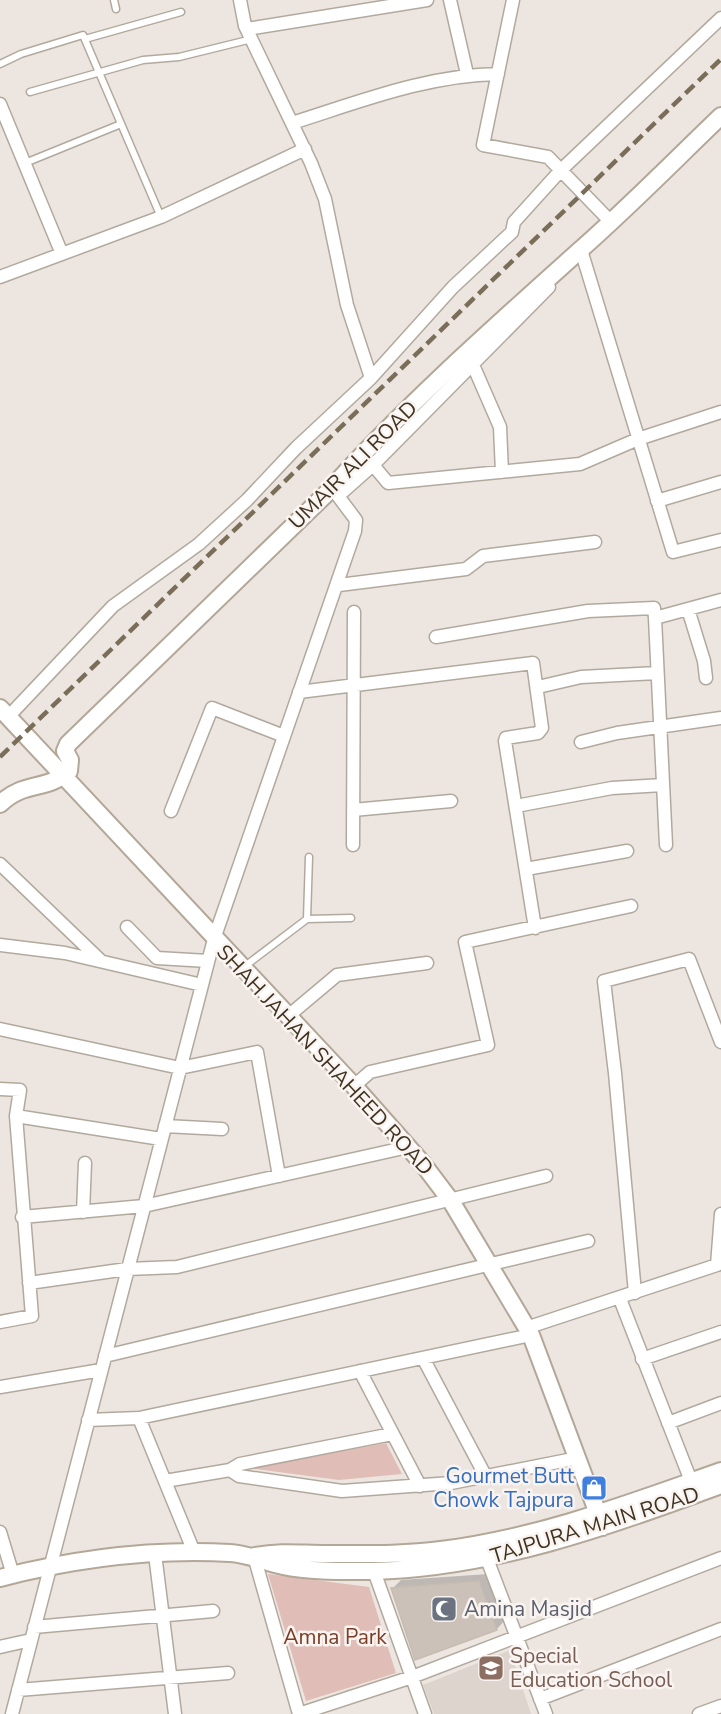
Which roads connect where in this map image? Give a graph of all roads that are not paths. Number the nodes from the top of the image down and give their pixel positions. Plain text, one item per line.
1 (114, 0) edge
2 (240, 0) edge
3 (427, 0) edge
4 (450, 0) edge
5 (513, 0) edge
6 (116, 9) dead end
7 (181, 12) dead end
8 (721, 18) edge
9 (250, 34) junction
10 (85, 39) junction
11 (0, 64) edge
12 (99, 71) junction
13 (467, 74) junction
14 (498, 74) junction
15 (30, 92) dead end
16 (0, 104) edge
17 (721, 116) edge
18 (292, 123) junction
19 (122, 124) junction
20 (305, 149) junction
21 (24, 163) junction
22 (561, 170) junction
23 (161, 217) junction
24 (610, 222) junction
25 (581, 250) junction
26 (62, 254) junction
27 (0, 277) edge
28 (473, 365) junction
29 (371, 378) junction
30 (721, 412) edge
31 (639, 439) junction
32 (374, 465) junction
33 (502, 472) junction
34 (721, 482) edge
35 (332, 495) junction
36 (657, 501) junction
37 (721, 540) edge
38 (595, 542) dead end
39 (339, 585) junction
40 (721, 600) edge
41 (688, 609) junction
42 (354, 612) dead end
43 (655, 618) junction
44 (436, 637) dead end
45 (657, 673) junction
46 (705, 678) dead end
47 (354, 687) junction
48 (538, 687) junction
49 (299, 692) junction
50 (4, 712) edge
51 (721, 718) edge
52 (660, 728) junction
53 (284, 736) junction
54 (581, 742) dead end
55 (63, 776) junction
56 (663, 785) junction
57 (451, 801) dead end
58 (0, 804) edge
59 (516, 806) junction
60 (353, 810) junction
61 (171, 811) dead end
62 (353, 845) dead end
63 (666, 845) dead end
64 (627, 851) dead end
65 (309, 857) dead end
66 (0, 864) edge
67 (526, 869) junction
68 (631, 906) dead end
69 (351, 918) dead end
70 (307, 919) junction
71 (127, 927) dead end
72 (535, 928) junction
73 (214, 939) junction
74 (0, 945) edge
75 (101, 961) junction
76 (208, 961) junction
77 (427, 963) dead end
78 (242, 968) junction
79 (202, 985) junction
80 (287, 1017) junction
81 (0, 1029) edge
82 (721, 1042) edge
83 (180, 1068) junction
84 (354, 1086) junction
85 (0, 1089) edge
86 (16, 1116) junction
87 (165, 1126) junction
88 (222, 1129) dead end
89 (161, 1139) junction
90 (408, 1147) junction
91 (85, 1163) dead end
92 (279, 1176) junction
93 (546, 1176) dead end
94 (451, 1202) junction
95 (144, 1206) junction
96 (83, 1212) junction
97 (721, 1214) edge
98 (22, 1217) junction
99 (588, 1241) dead end
100 (489, 1264) junction
101 (719, 1264) edge
102 (127, 1269) junction
103 (29, 1283) junction
104 (635, 1293) junction
105 (620, 1299) junction
106 (0, 1323) edge
107 (529, 1331) junction
108 (721, 1332) edge
109 (105, 1356) junction
110 (423, 1358) junction
111 (642, 1359) junction
112 (101, 1370) junction
113 (360, 1371) junction
114 (0, 1387) edge
115 (721, 1403) edge
116 (139, 1418) junction
117 (88, 1420) junction
118 (668, 1423) junction
119 (392, 1434) junction
120 (578, 1458) junction
121 (230, 1470) junction
122 (721, 1470) edge
123 (486, 1477) junction
124 (165, 1481) junction
125 (691, 1481) junction
126 (721, 1485) edge
127 (420, 1486) junction
128 (600, 1520) junction
129 (0, 1532) edge
130 (194, 1552) junction
131 (156, 1554) junction
132 (254, 1556) junction
133 (721, 1558) edge
134 (487, 1559) junction
135 (50, 1565) junction
136 (374, 1571) junction
137 (6, 1577) edge
138 (213, 1611) dead end
139 (163, 1617) junction
140 (34, 1627) junction
141 (721, 1629) edge
142 (516, 1635) junction
143 (30, 1640) junction
144 (0, 1647) edge
145 (228, 1673) dead end
146 (412, 1677) junction
147 (170, 1679) junction
148 (18, 1690) junction
149 (540, 1699) junction
150 (721, 1706) edge
151 (12, 1714) edge
152 (175, 1714) edge
153 (425, 1714) edge
154 (546, 1714) edge
155 (699, 1714) edge

1 - 6 lane
2 - 9 street
3 - 9 street
4 - 13 street
5 - 14 street
7 - 10 lane
8 - 22 street
9 - 12 lane
9 - 18 street
10 - 11 lane
10 - 12 lane
12 - 15 lane
12 - 19 lane
13 - 14 street
13 - 18 street
14 - 22 street
16 - 21 street
17 - 24 street, UMAIR ALI ROAD
18 - 20 street
19 - 21 lane
19 - 23 lane
20 - 23 street
20 - 29 street
21 - 26 street
22 - 24 street
22 - 29 street
23 - 26 street
24 - 25 street, UMAIR ALI ROAD
25 - 28 street
25 - 31 street
25 - 35 street, UMAIR ALI ROAD
26 - 27 street
28 - 32 street
28 - 33 street
29 - 50 street
30 - 31 street
31 - 33 street
31 - 36 street
32 - 33 street
32 - 35 street
34 - 36 street
35 - 39 street
35 - 55 street, UMAIR ALI ROAD
36 - 37 street
38 - 39 street
39 - 49 street
40 - 41 street
41 - 43 street
41 - 46 street
42 - 47 street
43 - 44 street
43 - 45 street
45 - 48 street
45 - 52 street
47 - 48 street
47 - 49 street
47 - 60 street
48 - 59 street
49 - 53 street
50 - 55 street, SHAH JAHAN SHAHEED ROAD
51 - 52 street
52 - 54 street
52 - 56 street
53 - 61 street
53 - 73 street
55 - 58 street
55 - 73 street, SHAH JAHAN SHAHEED ROAD
56 - 59 street
56 - 63 street
57 - 60 street
59 - 67 street
60 - 62 street
64 - 67 street
65 - 70 lane
66 - 75 street
67 - 72 street
68 - 72 street
69 - 70 lane
70 - 78 lane
71 - 76 street
72 - 84 street
73 - 76 street
73 - 78 street, SHAH JAHAN SHAHEED ROAD
74 - 75 street
75 - 79 street
76 - 79 street
77 - 80 street
78 - 80 street, SHAH JAHAN SHAHEED ROAD
79 - 83 street
80 - 84 street, SHAH JAHAN SHAHEED ROAD
81 - 83 street
82 - 104 street
83 - 87 street
83 - 92 street
84 - 90 street, SHAH JAHAN SHAHEED ROAD
85 - 86 street
86 - 89 street
86 - 98 street
87 - 88 street
87 - 89 street
89 - 95 street
90 - 92 street
90 - 94 street, SHAH JAHAN SHAHEED ROAD
91 - 96 street
92 - 95 street
93 - 94 street
94 - 100 street, SHAH JAHAN SHAHEED ROAD
94 - 102 street
95 - 96 street
95 - 102 street
96 - 98 street
97 - 101 street
98 - 103 street
99 - 100 street
100 - 107 street, SHAH JAHAN SHAHEED ROAD
100 - 109 street
101 - 104 street
102 - 103 street
102 - 109 street
103 - 106 street
104 - 105 street
105 - 107 street
105 - 111 street
107 - 110 street
107 - 120 street, SHAH JAHAN SHAHEED ROAD
108 - 111 street
109 - 112 street
110 - 113 street
110 - 123 street
111 - 118 street
112 - 114 street
112 - 117 street
113 - 116 street
113 - 119 street
115 - 118 street
116 - 117 street
116 - 124 street
117 - 135 street
118 - 125 street
119 - 121 street
119 - 127 street
120 - 123 street
120 - 128 street, SHAH JAHAN SHAHEED ROAD
121 - 124 street
121 - 127 street
122 - 125 street, TAJPURA MAIN ROAD
123 - 127 street
124 - 130 street
125 - 128 street, TAJPURA MAIN ROAD
126 - 128 street, TAJPURA MAIN ROAD
128 - 132 street, TAJPURA MAIN ROAD
128 - 134 street, TAJPURA MAIN ROAD
129 - 137 street
130 - 131 street, TAJPURA MAIN ROAD
130 - 132 street, TAJPURA MAIN ROAD
131 - 135 street, TAJPURA MAIN ROAD
131 - 139 street
132 - 136 street, TAJPURA MAIN ROAD
132 - 146 street
133 - 142 street
134 - 136 street, TAJPURA MAIN ROAD
134 - 142 street
135 - 137 street, TAJPURA MAIN ROAD
135 - 140 street
136 - 146 street
138 - 139 street
139 - 140 street
139 - 147 street
140 - 143 street
141 - 149 street
142 - 146 street
142 - 149 street
143 - 144 street
143 - 148 street
145 - 147 street
146 - 153 street
147 - 148 street
147 - 152 street
148 - 151 street
149 - 154 street
150 - 155 street

